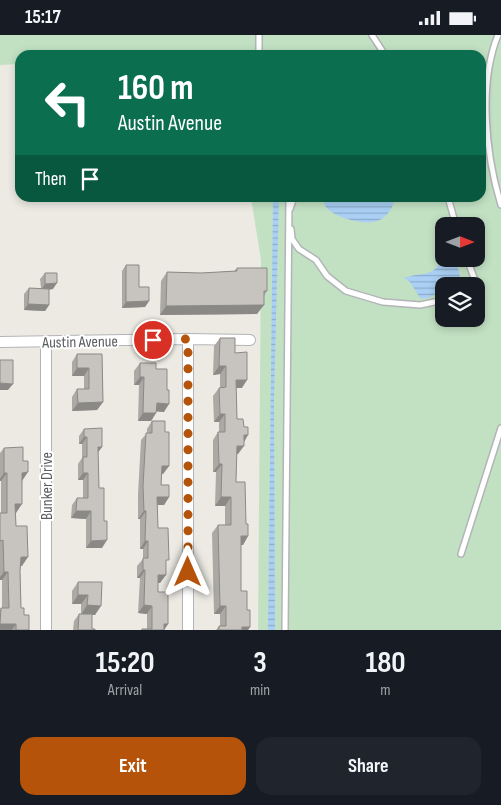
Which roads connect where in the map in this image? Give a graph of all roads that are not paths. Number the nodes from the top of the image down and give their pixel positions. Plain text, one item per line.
1 (259, 35) edge
2 (372, 35) edge
3 (498, 35) edge
4 (259, 50) edge
5 (382, 50) edge
6 (288, 202) edge
7 (292, 202) edge
8 (449, 202) edge
9 (501, 205) edge
10 (288, 212) junction
11 (454, 217) edge
12 (435, 302) edge
13 (188, 339) junction
14 (250, 340) dead end
15 (46, 341) junction
16 (0, 342) edge
17 (501, 428) edge
18 (461, 554) dead end
19 (46, 630) edge
20 (188, 630) edge
21 (284, 630) edge

1 - 4 lane
2 - 5 lane
3 - 9 lane
6 - 10 lane
7 - 10 lane
8 - 11 lane
10 - 12 lane
10 - 21 lane
13 - 14 street, Austin Avenue
13 - 15 street, Austin Avenue
13 - 20 street
15 - 16 street, Austin Avenue
15 - 19 street, Bunker Drive
17 - 18 lane

